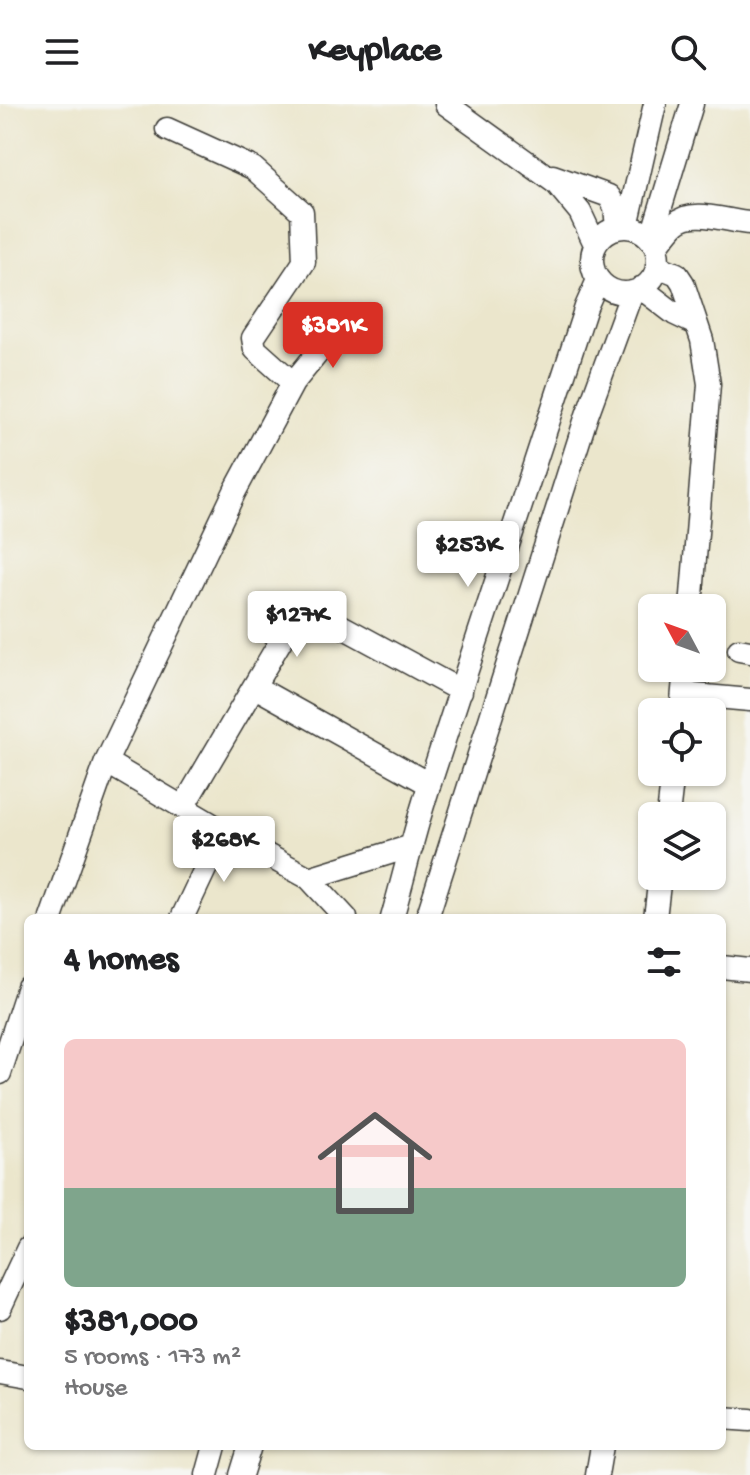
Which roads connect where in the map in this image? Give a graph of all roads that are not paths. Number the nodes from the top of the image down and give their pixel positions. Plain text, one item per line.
1 (446, 104) edge
2 (655, 104) edge
3 (692, 104) edge
4 (167, 129) dead end
5 (537, 171) junction
6 (750, 223) edge
7 (622, 227) junction
8 (595, 244) junction
9 (654, 251) junction
10 (598, 280) junction
11 (637, 290) junction
12 (696, 324) junction
13 (338, 328) dead end
14 (293, 383) junction
15 (692, 594) edge
16 (255, 687) junction
17 (461, 691) junction
18 (750, 700) edge
19 (726, 701) edge
20 (106, 762) junction
21 (429, 784) junction
22 (183, 807) junction
23 (223, 831) junction
24 (412, 846) junction
25 (309, 878) junction
26 (658, 890) edge
27 (52, 914) edge
28 (184, 914) edge
29 (342, 914) edge
30 (393, 914) edge
31 (428, 914) edge
32 (655, 914) edge
33 (726, 967) edge
34 (750, 970) edge
35 (24, 999) edge
36 (0, 1073) edge
37 (24, 1257) edge
38 (0, 1308) edge
39 (0, 1372) edge
40 (24, 1376) edge
41 (726, 1418) edge
42 (750, 1420) edge
43 (214, 1450) edge
44 (249, 1450) edge
45 (601, 1450) edge
46 (207, 1475) edge
47 (241, 1475) edge
48 (597, 1475) edge

1 - 5 street
2 - 7 street
3 - 9 street
4 - 14 street
5 - 7 street
5 - 8 street
6 - 9 street
7 - 8 street
7 - 9 street
8 - 10 street
9 - 11 street
9 - 12 street
10 - 11 street
10 - 17 street
11 - 12 street
11 - 31 street
12 - 15 street
13 - 14 street
14 - 20 street
16 - 17 street
16 - 21 street
16 - 22 street
17 - 21 street
18 - 19 street
20 - 22 street
20 - 27 street
21 - 24 street
22 - 23 street
23 - 25 street
23 - 28 street
24 - 25 street
24 - 30 street
25 - 29 street
26 - 32 street
33 - 34 street
35 - 36 street
37 - 38 street
39 - 40 street
41 - 42 street
43 - 46 street
44 - 47 street
45 - 48 street

